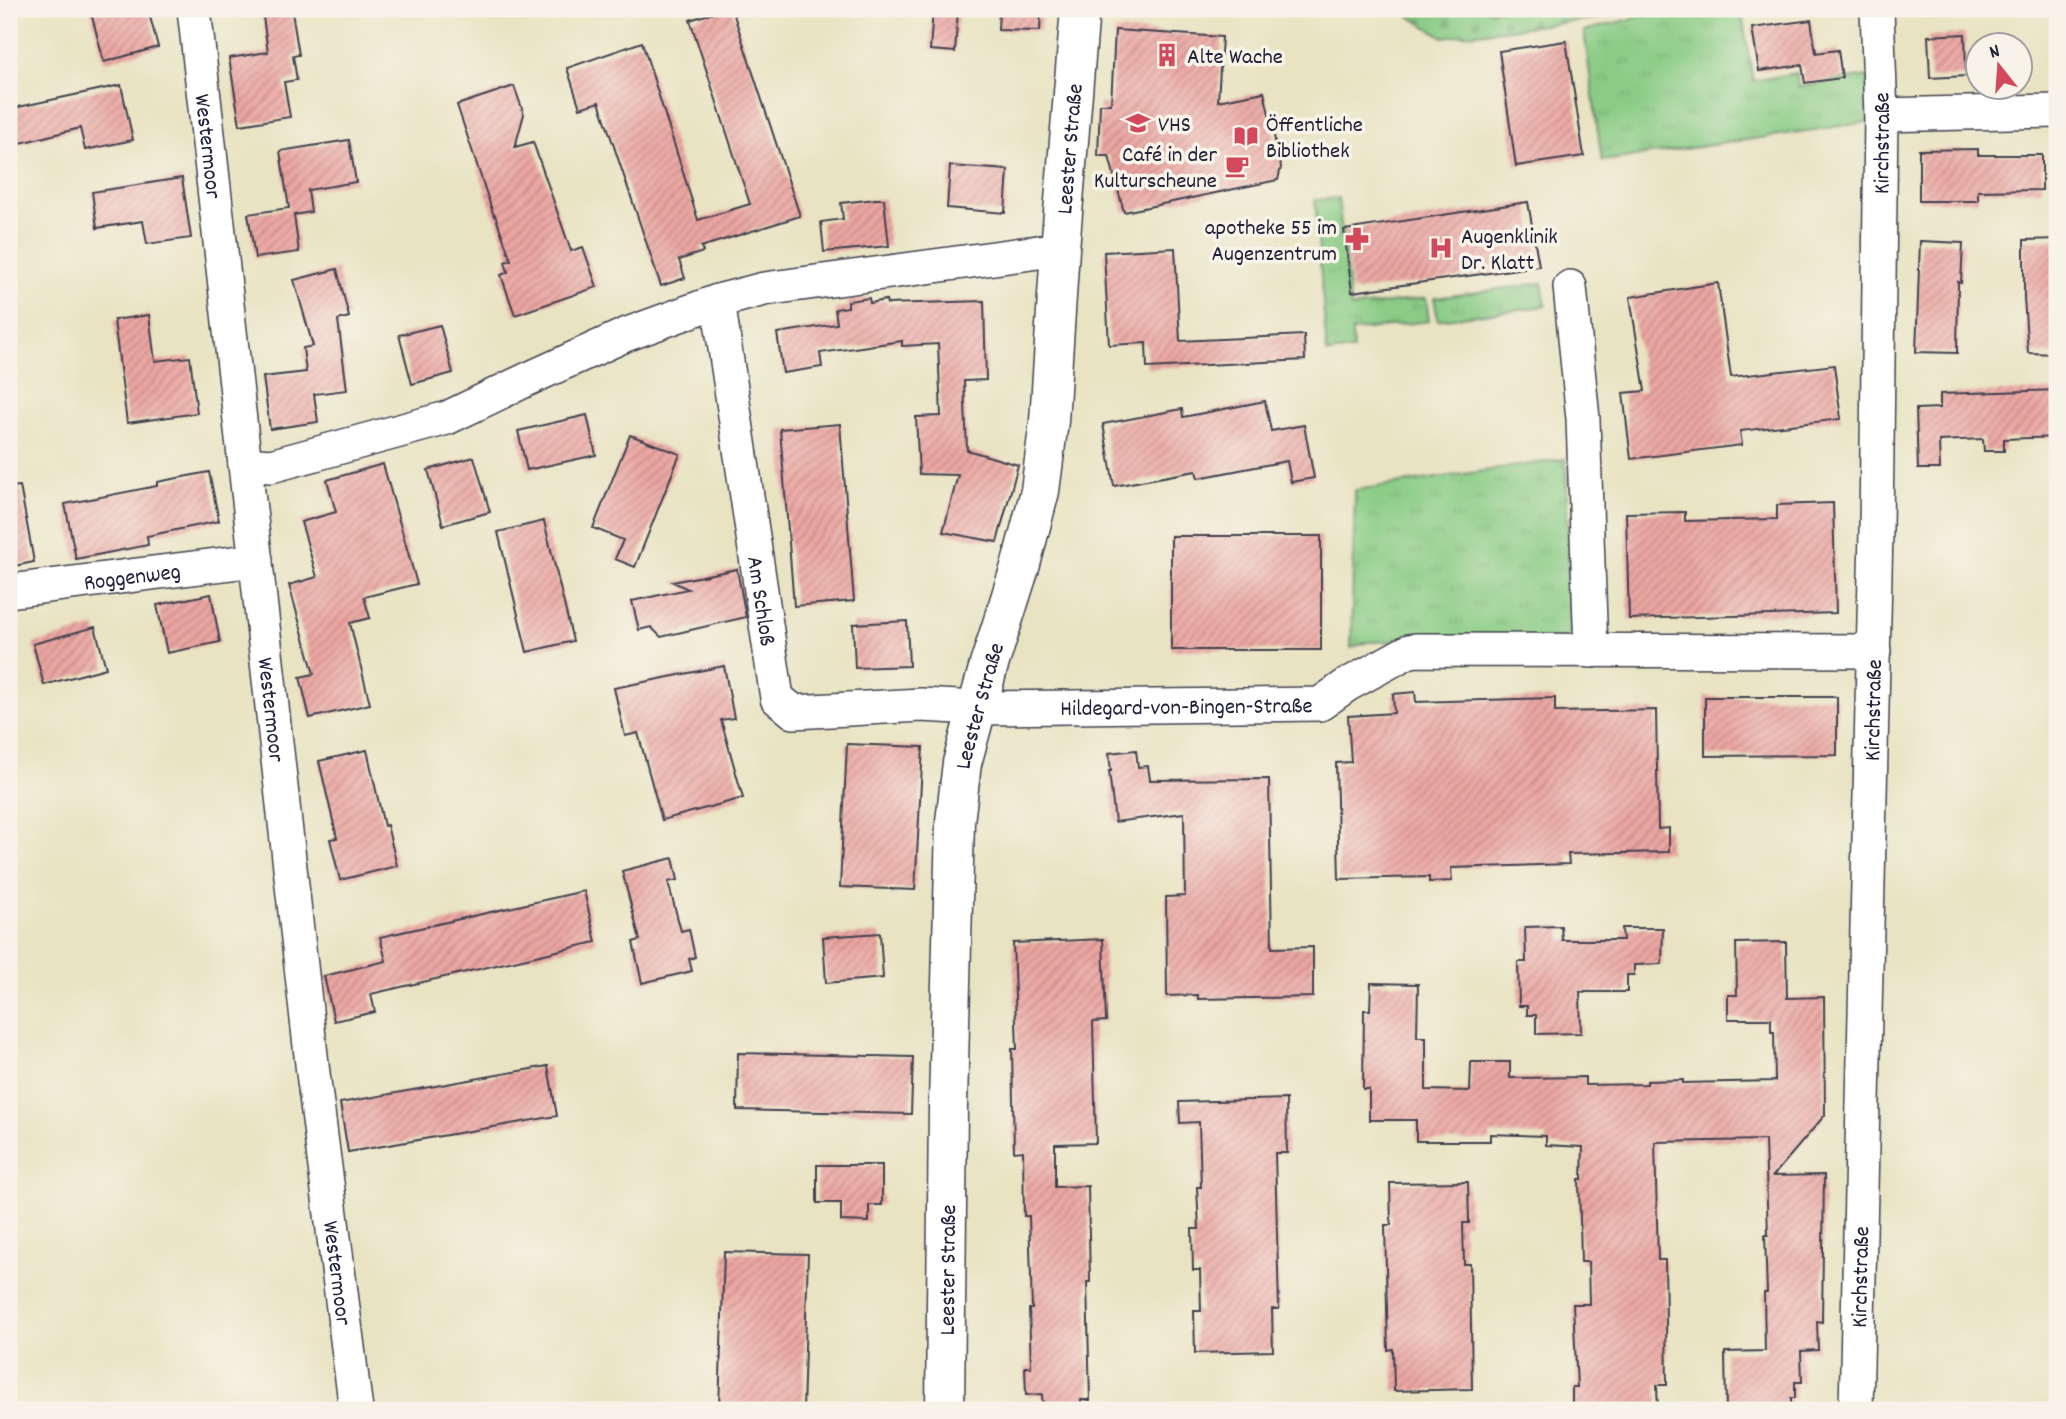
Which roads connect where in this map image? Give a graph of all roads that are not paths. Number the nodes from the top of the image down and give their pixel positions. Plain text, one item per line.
1 (194, 9) edge
2 (1080, 9) edge
3 (1877, 9) edge
4 (2057, 111) edge
5 (1881, 115) junction
6 (1060, 249) junction
7 (1570, 287) dead end
8 (718, 302) junction
9 (245, 464) junction
10 (256, 560) junction
11 (9, 591) edge
12 (1591, 651) junction
13 (1874, 651) junction
14 (977, 708) junction
15 (356, 1410) edge
16 (945, 1410) edge
17 (1856, 1410) edge

1 - 9 street, Westermoor
2 - 6 street, Leester Straße
3 - 5 street, Kirchstraße
4 - 5 street
5 - 13 street, Kirchstraße
6 - 8 street
6 - 14 street, Leester Straße
7 - 12 street
8 - 9 street
8 - 14 street, Am Schloß
9 - 10 street, Westermoor
10 - 11 street, Roggenweg
10 - 15 street, Westermoor
12 - 13 street, Hildegard-von-Bingen-Straße
12 - 14 street, Hildegard-von-Bingen-Straße
13 - 17 street, Kirchstraße
14 - 16 street, Leester Straße

